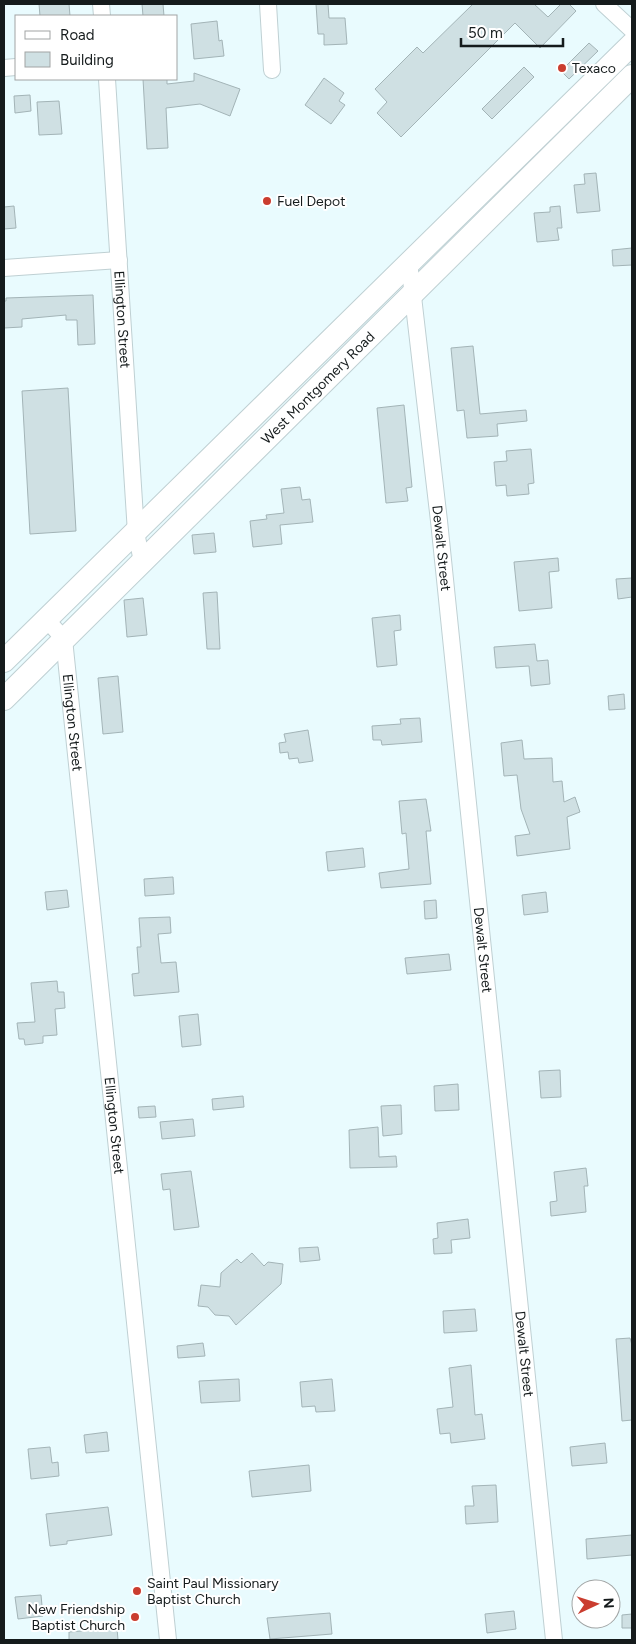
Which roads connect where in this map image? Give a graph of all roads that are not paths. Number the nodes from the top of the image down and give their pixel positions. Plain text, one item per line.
1 (268, 4) edge
2 (604, 4) edge
3 (632, 30) edge
4 (632, 44) edge
5 (272, 70) dead end
6 (632, 76) edge
7 (107, 80) edge
8 (119, 260) junction
9 (409, 262) junction
10 (4, 268) edge
11 (413, 293) junction
12 (136, 533) junction
13 (142, 561) junction
14 (46, 619) junction
15 (64, 639) junction
16 (4, 661) edge
17 (4, 699) edge
18 (168, 1640) edge
19 (554, 1640) edge

1 - 5 street
2 - 3 street
4 - 9 main road, West Montgomery Road
6 - 11 main road, West Montgomery Road
7 - 8 street, Ellington Street
8 - 10 street
8 - 12 street, Ellington Street
9 - 11 street, Dewalt Street
9 - 12 main road, West Montgomery Road
11 - 13 main road, West Montgomery Road
11 - 19 street, Dewalt Street
12 - 13 street, Ellington Street
12 - 14 main road, West Montgomery Road
13 - 15 main road, West Montgomery Road
14 - 15 street
14 - 16 main road, West Montgomery Road
15 - 17 main road, West Montgomery Road
15 - 18 street, Ellington Street

